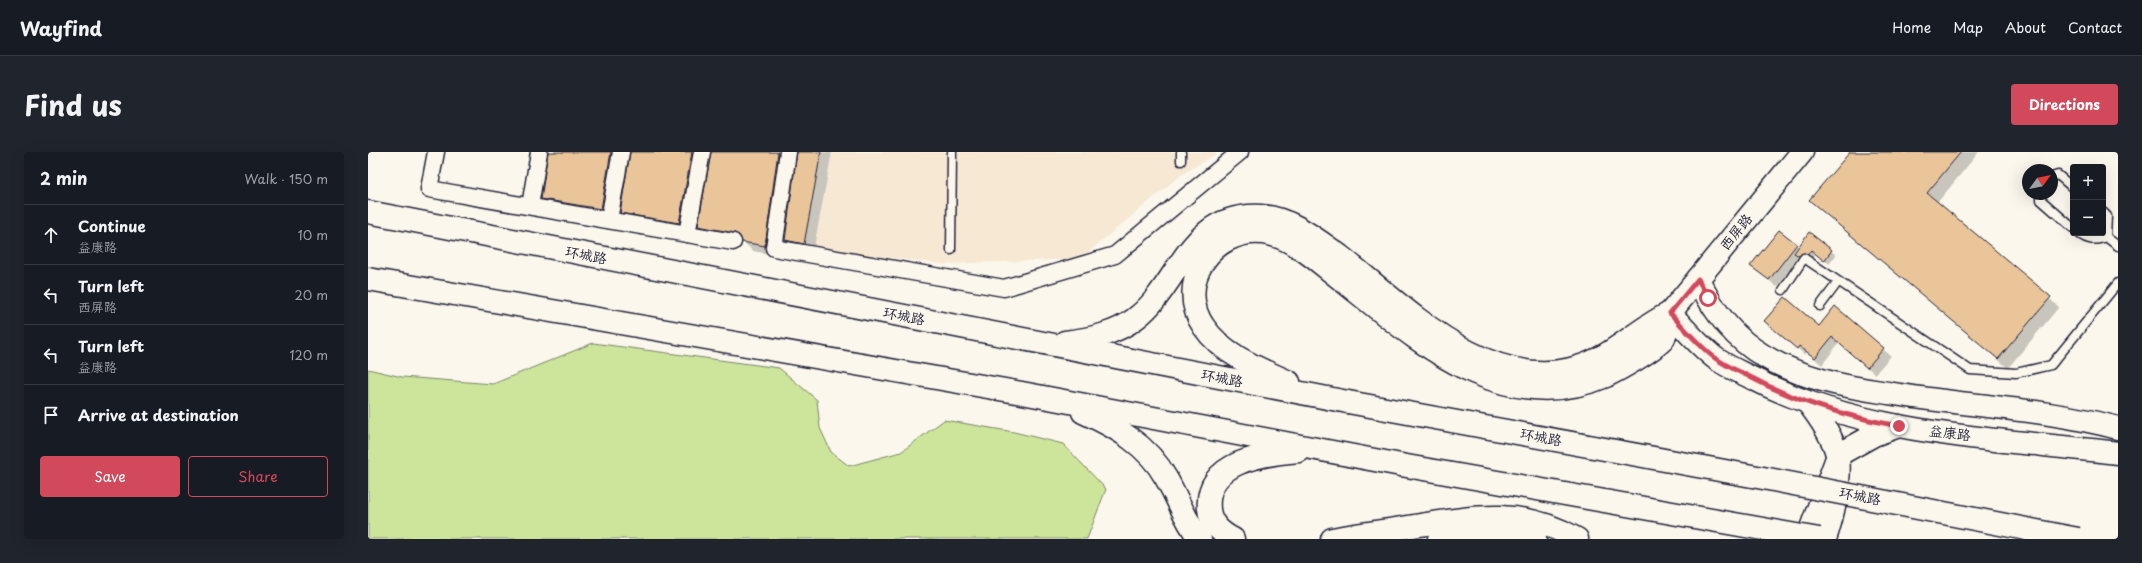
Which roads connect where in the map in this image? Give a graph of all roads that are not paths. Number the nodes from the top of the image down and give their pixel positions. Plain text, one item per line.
1 (436, 152) edge
2 (539, 152) edge
3 (621, 152) edge
4 (702, 152) edge
5 (788, 152) edge
6 (952, 152) edge
7 (1181, 152) edge
8 (1240, 152) edge
9 (1802, 152) edge
10 (1181, 161) dead end
11 (2058, 175) edge
12 (2070, 185) edge
13 (2041, 200) edge
14 (530, 206) junction
15 (368, 212) edge
16 (2106, 215) edge
17 (609, 220) junction
18 (2070, 225) edge
19 (687, 234) junction
20 (2082, 236) edge
21 (2106, 237) junction
22 (733, 242) dead end
23 (2118, 246) edge
24 (951, 250) dead end
25 (368, 279) edge
26 (1698, 279) junction
27 (1838, 282) junction
28 (2118, 283) edge
29 (1783, 290) dead end
30 (1820, 306) dead end
31 (1670, 313) junction
32 (1040, 342) junction
33 (1033, 395) junction
34 (1337, 400) junction
35 (1808, 403) junction
36 (1899, 426) junction
37 (2118, 428) edge
38 (1322, 450) junction
39 (2118, 453) edge
40 (1838, 455) junction
41 (1200, 539) edge
42 (1233, 539) edge
43 (1332, 539) edge
44 (1439, 539) edge
45 (1535, 539) edge
46 (1577, 539) edge
47 (1807, 539) edge
48 (1820, 539) edge
49 (1825, 539) edge
50 (2078, 539) edge

1 - 14 street
2 - 14 street
3 - 17 street
4 - 19 street
5 - 8 street
6 - 24 lane
7 - 10 lane
9 - 26 main road, 西屏路
11 - 12 lane
13 - 18 lane
14 - 17 street
15 - 32 main road, 环城路
16 - 21 lane
17 - 19 street
19 - 22 street
20 - 21 lane
21 - 23 lane
25 - 33 main road
26 - 31 main road, 西屏路
26 - 37 main road
27 - 28 lane
27 - 29 lane
27 - 30 lane
31 - 32 main road
31 - 34 main road
31 - 35 main road, 益康路
32 - 34 main road, 环城路
33 - 38 main road
33 - 41 main road
34 - 50 main road, 环城路, bridge
35 - 36 main road, 益康路
35 - 40 main road
36 - 39 main road, 益康路
36 - 40 main road
38 - 42 main road
38 - 48 main road, bridge
40 - 47 main road
40 - 49 main road
43 - 46 main road
44 - 45 main road

